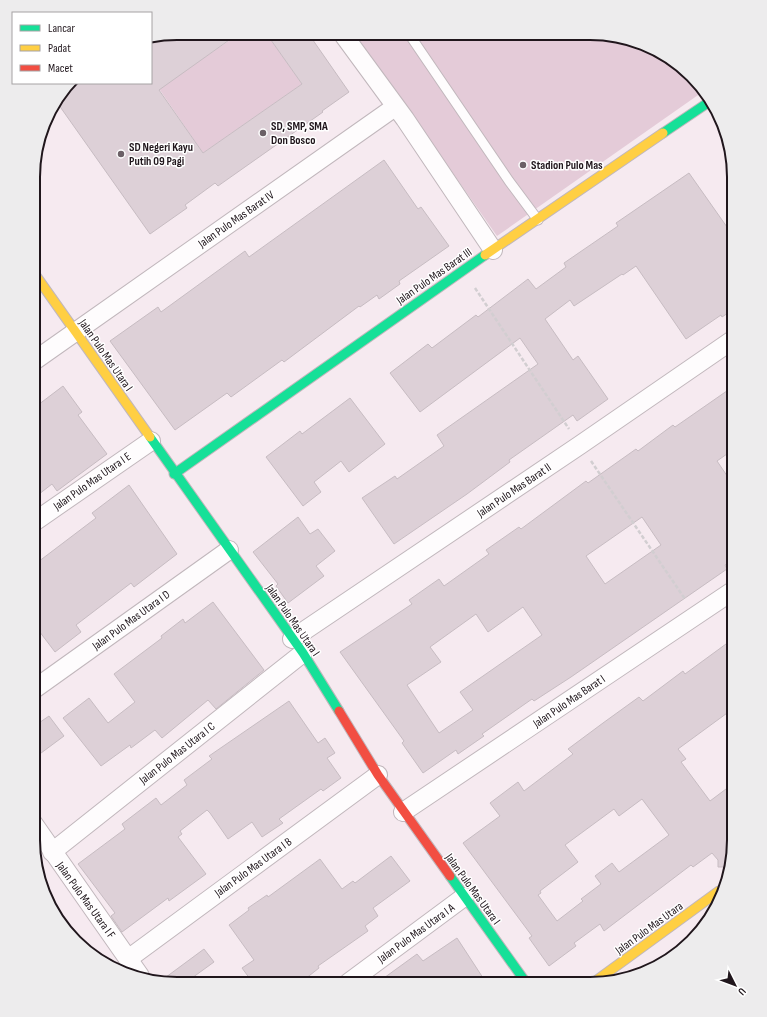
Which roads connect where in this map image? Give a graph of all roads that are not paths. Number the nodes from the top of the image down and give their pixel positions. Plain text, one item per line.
1 (346, 40) edge
2 (413, 40) edge
3 (706, 104) edge
4 (396, 107) junction
5 (538, 220) junction
6 (493, 250) junction
7 (40, 281) edge
8 (76, 332) junction
9 (727, 344) edge
10 (40, 357) edge
11 (151, 440) junction
12 (174, 474) junction
13 (40, 518) edge
14 (229, 550) junction
15 (727, 595) edge
16 (297, 646) junction
17 (40, 685) edge
18 (378, 775) junction
19 (404, 812) junction
20 (40, 834) edge
21 (52, 852) junction
22 (715, 895) edge
23 (464, 897) junction
24 (128, 959) junction
25 (136, 970) edge
26 (602, 976) edge
27 (356, 977) edge
28 (522, 977) edge

1 - 4 street
2 - 5 lane
3 - 5 street, Jalan Pulo Mas Barat III
4 - 6 street
4 - 8 street, Jalan Pulo Mas Barat IV
5 - 6 street, Jalan Pulo Mas Barat III
6 - 12 street, Jalan Pulo Mas Barat III
7 - 8 street, Jalan Pulo Mas Utara I
8 - 10 street
8 - 11 street, Jalan Pulo Mas Utara I
9 - 16 street, Jalan Pulo Mas Barat II
11 - 12 street, Jalan Pulo Mas Utara I
11 - 13 street, Jalan Pulo Mas Utara I E
12 - 14 street, Jalan Pulo Mas Utara I
14 - 16 street, Jalan Pulo Mas Utara I
14 - 17 street, Jalan Pulo Mas Utara I D
15 - 19 street, Jalan Pulo Mas Barat I
16 - 18 street, Jalan Pulo Mas Utara I
16 - 21 street, Jalan Pulo Mas Utara I C
18 - 19 street, Jalan Pulo Mas Utara I
18 - 24 street, Jalan Pulo Mas Utara I B
19 - 23 street, Jalan Pulo Mas Utara I
20 - 21 street, Jalan Pulo Mas Utara I F
21 - 24 street, Jalan Pulo Mas Utara I F
22 - 26 street, Jalan Pulo Mas Utara
23 - 27 street, Jalan Pulo Mas Utara I A
23 - 28 street, Jalan Pulo Mas Utara I
24 - 25 street, Jalan Pulo Mas Utara I F

